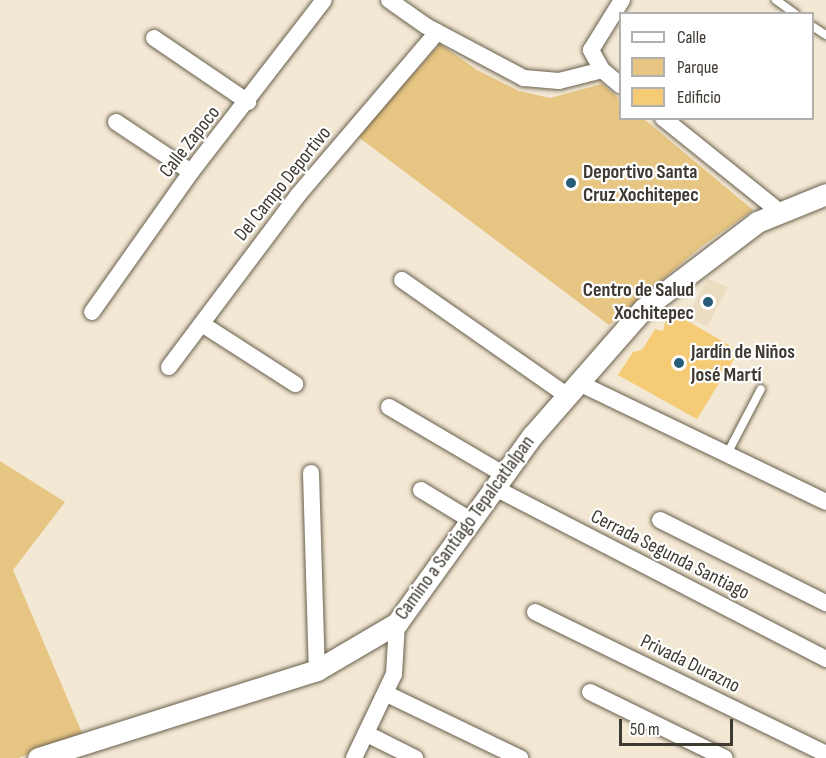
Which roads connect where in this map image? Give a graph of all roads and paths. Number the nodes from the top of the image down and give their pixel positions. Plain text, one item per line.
1 (324, 0) edge
2 (389, 0) edge
3 (622, 0) edge
4 (776, 0) edge
5 (792, 12) edge
6 (437, 32) junction
7 (154, 38) dead end
8 (602, 70) junction
9 (619, 83) edge
10 (248, 102) junction
11 (665, 120) edge
12 (116, 122) dead end
13 (191, 172) junction
14 (826, 194) edge
15 (780, 212) junction
16 (402, 280) dead end
17 (92, 312) dead end
18 (202, 324) junction
19 (169, 367) dead end
20 (295, 384) dead end
21 (571, 388) junction
22 (761, 389) dead end
23 (389, 407) dead end
24 (727, 454) junction
25 (311, 473) dead end
26 (500, 481) junction
27 (421, 490) dead end
28 (826, 502) edge
29 (660, 520) dead end
30 (472, 521) junction
31 (826, 603) edge
32 (535, 612) dead end
33 (397, 623) junction
34 (826, 659) edge
35 (317, 670) junction
36 (590, 692) dead end
37 (387, 694) junction
38 (367, 734) junction
39 (826, 754) edge
40 (38, 758) edge
41 (354, 758) edge
42 (415, 758) edge
43 (520, 758) edge
44 (725, 758) edge

1 - 10 street, Calle Zapoco
2 - 6 street
3 - 8 street
4 - 5 lane
6 - 8 street
6 - 18 street, Del Campo Deportivo
7 - 10 street
8 - 9 street
10 - 13 street, Calle Zapoco
11 - 15 street
12 - 13 street
13 - 17 street, Calle Zapoco
14 - 15 street, Camino a Santiago Tepalcatlalpan
15 - 21 street, Camino a Santiago Tepalcatlalpan
16 - 21 street
18 - 19 street, Del Campo Deportivo
18 - 20 street
21 - 24 street
21 - 26 street, Camino a Santiago Tepalcatlalpan
22 - 24 lane
23 - 26 street, Cerrada Segunda Santiago
24 - 28 street
25 - 35 street
26 - 30 street, Camino a Santiago Tepalcatlalpan
26 - 34 street, Cerrada Segunda Santiago
27 - 30 street
29 - 31 street
30 - 33 street, Camino a Santiago Tepalcatlalpan
32 - 39 street, Privada Durazno
33 - 35 street, Camino a Santiago Tepalcatlalpan
33 - 37 street
35 - 40 street, Camino a Santiago Tepalcatlalpan
36 - 44 street
37 - 38 street
37 - 43 street
38 - 41 street
38 - 42 street

